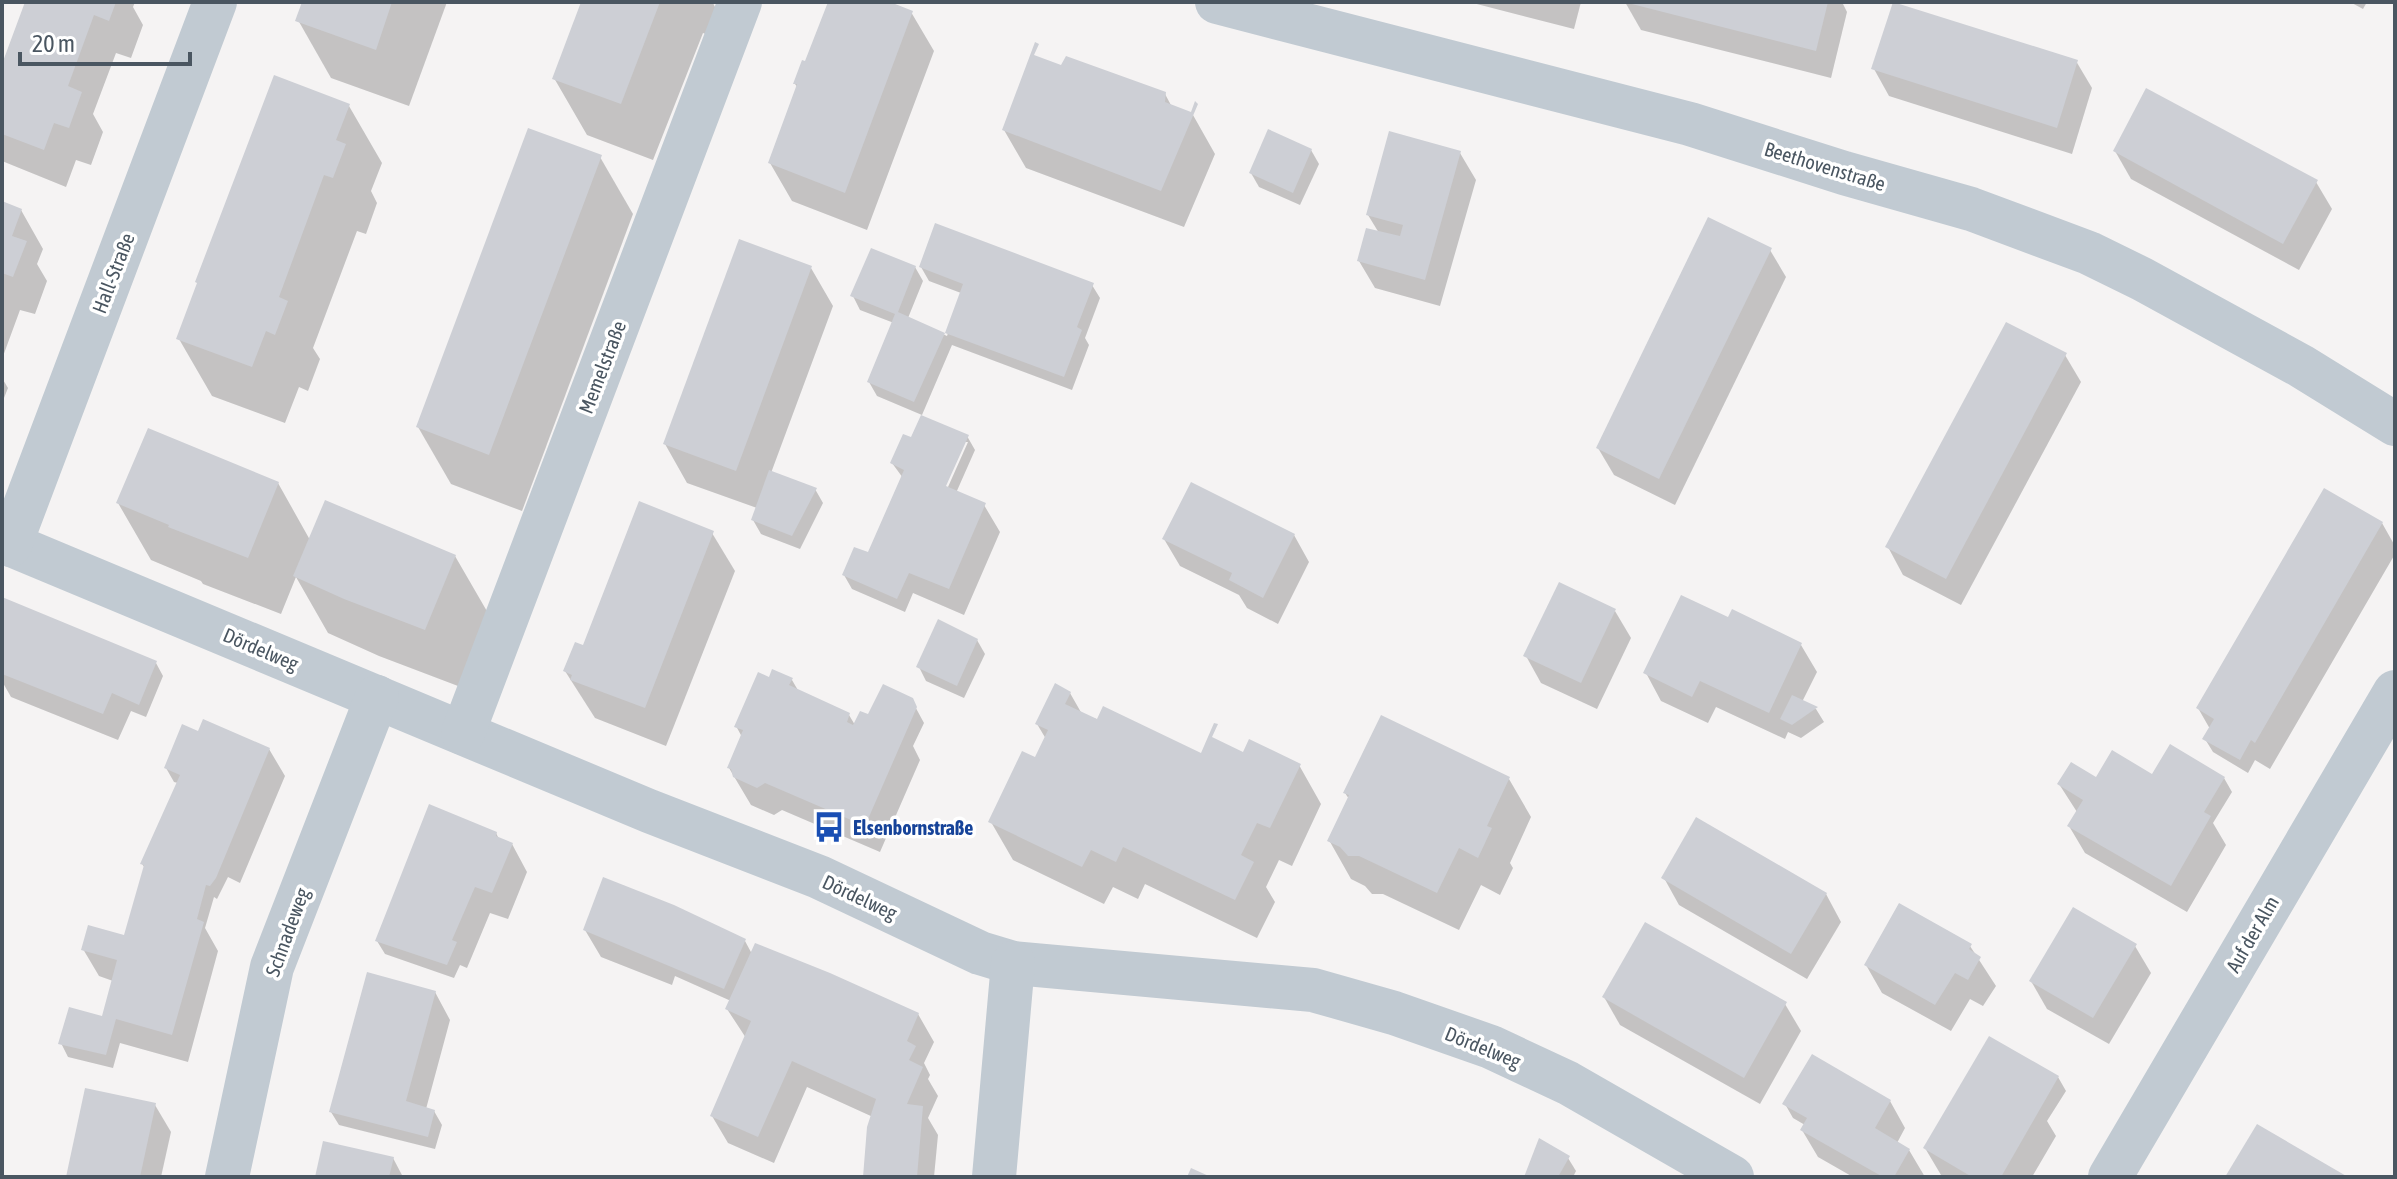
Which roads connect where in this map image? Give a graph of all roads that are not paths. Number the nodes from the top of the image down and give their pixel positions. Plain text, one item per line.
1 (215, 2) edge
2 (740, 2) edge
3 (1217, 2) edge
4 (2395, 424) edge
5 (6, 543) edge
6 (2395, 692) edge
7 (377, 697) junction
8 (463, 733) junction
9 (1013, 963) junction
10 (227, 1177) edge
11 (994, 1177) edge
12 (1732, 1177) edge
13 (2110, 1177) edge

1 - 5 street, Hall-Straße
2 - 8 street, Memelstraße
3 - 4 street, Beethovenstraße
5 - 7 street, Dördelweg
6 - 13 street, Auf der Alm
7 - 8 street, Dördelweg
7 - 10 street, Schnadeweg
8 - 9 street, Dördelweg
9 - 11 street
9 - 12 street, Dördelweg

